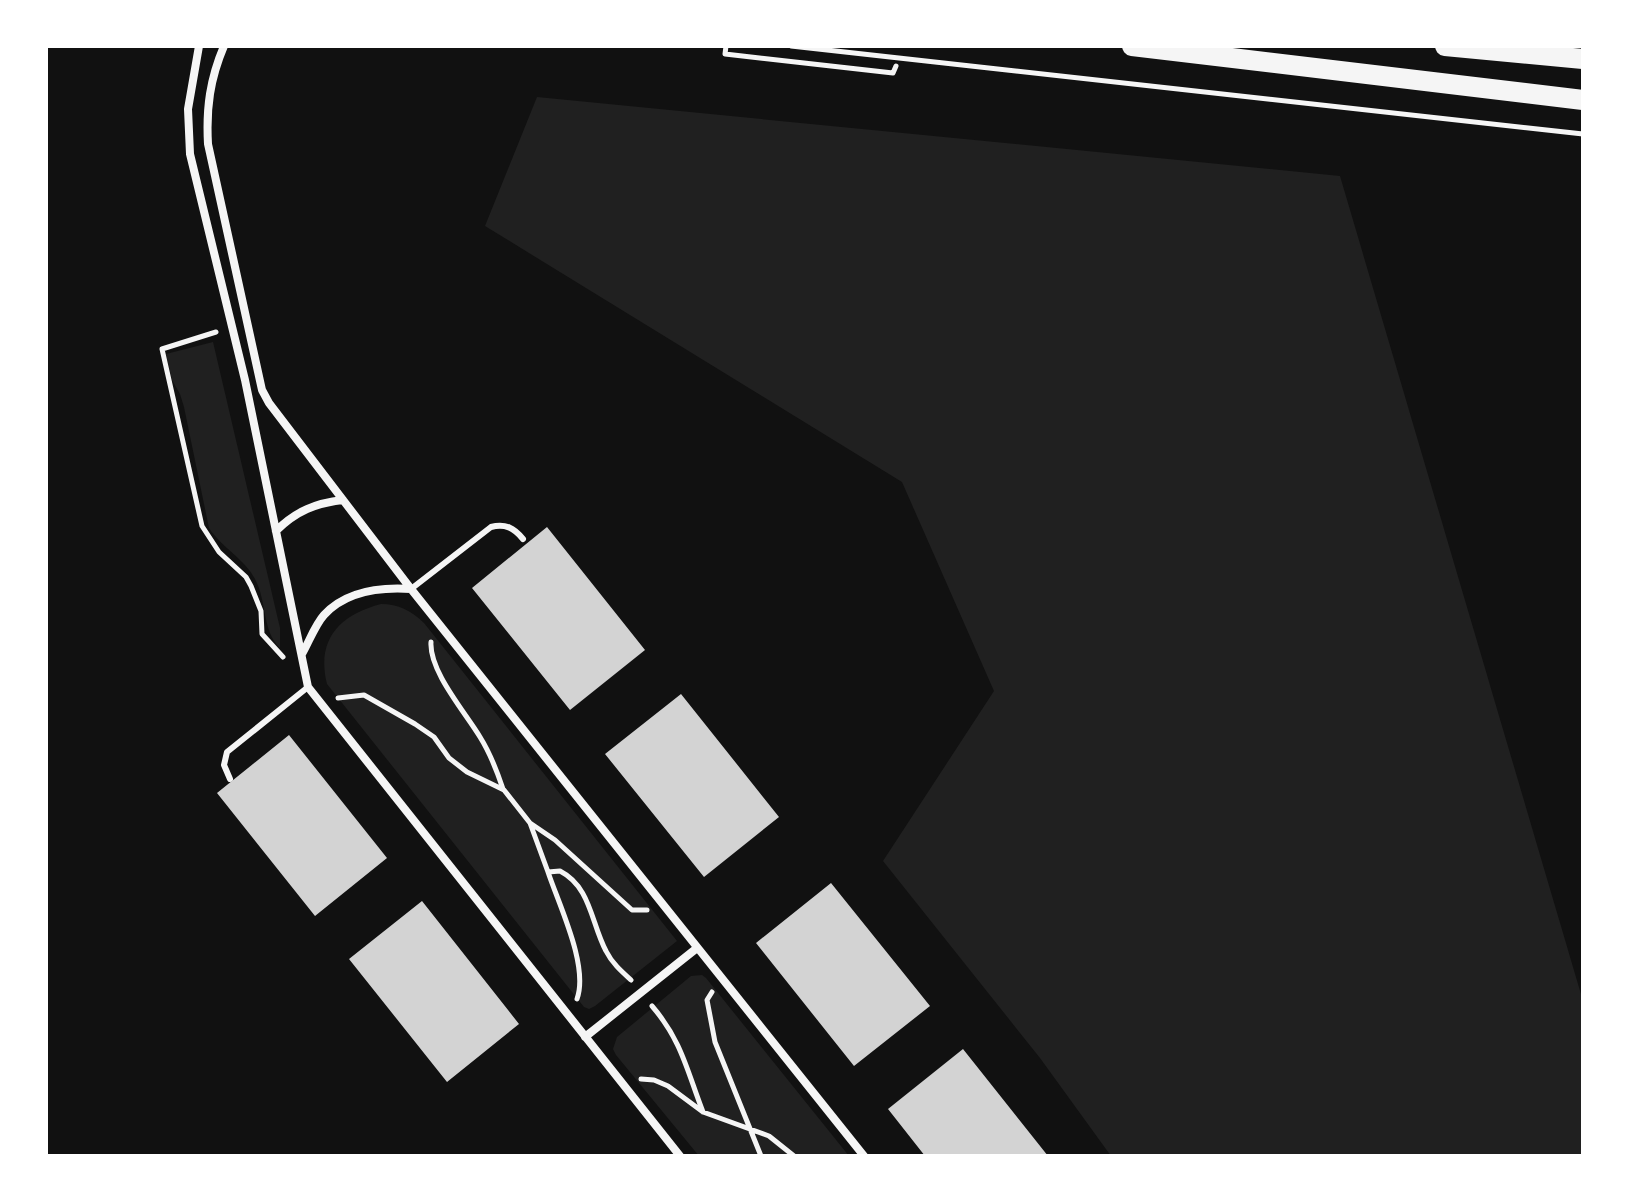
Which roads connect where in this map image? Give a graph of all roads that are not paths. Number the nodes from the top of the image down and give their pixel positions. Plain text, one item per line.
1 (199, 46) edge
2 (224, 46) edge
3 (1132, 46) edge
4 (1445, 46) edge
5 (1583, 59) edge
6 (1583, 100) edge
7 (343, 500) junction
8 (276, 531) junction
9 (523, 539) dead end
10 (411, 589) junction
11 (302, 654) junction
12 (308, 687) junction
13 (230, 779) dead end
14 (697, 948) junction
15 (585, 1037) junction
16 (680, 1156) edge
17 (864, 1156) edge

1 - 8 street
2 - 7 street
3 - 6 main road
4 - 5 main road
7 - 8 street
7 - 10 street
8 - 11 street
9 - 10 lane
10 - 11 street
10 - 14 street
11 - 12 street
12 - 13 lane
12 - 15 street
14 - 15 street
14 - 17 street
15 - 16 street

